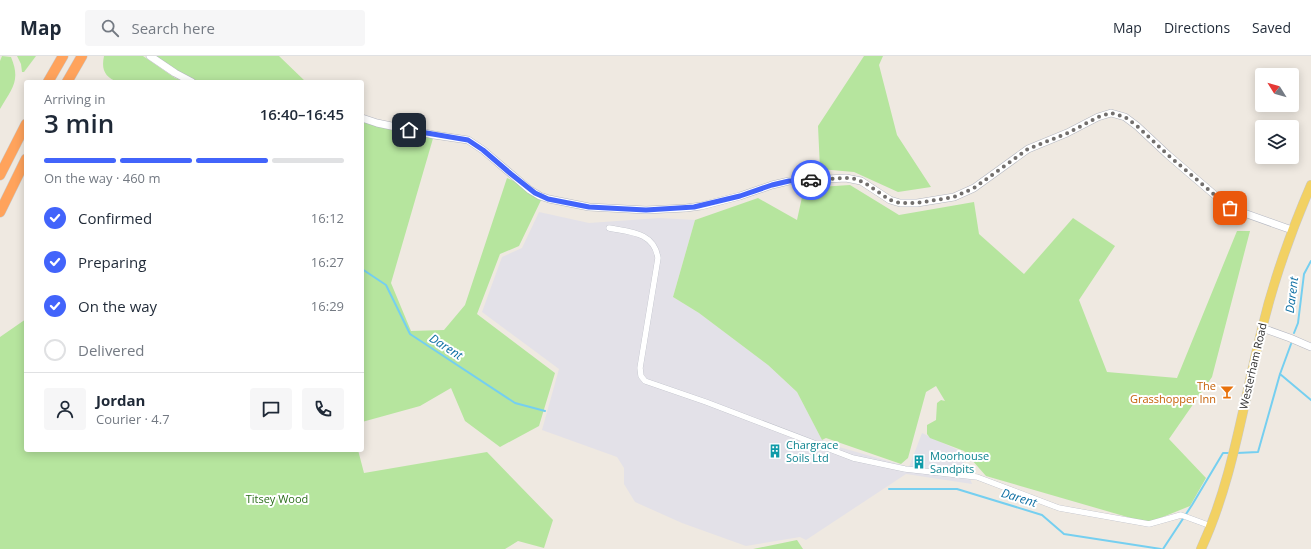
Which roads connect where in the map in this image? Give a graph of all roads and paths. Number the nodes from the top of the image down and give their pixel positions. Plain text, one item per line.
1 (63, 56) edge
2 (82, 56) edge
3 (150, 56) edge
4 (49, 80) edge
5 (68, 80) edge
6 (188, 80) edge
7 (364, 119) edge
8 (24, 128) edge
9 (24, 163) edge
10 (0, 175) edge
11 (1311, 185) edge
12 (0, 212) edge
13 (609, 228) dead end
14 (1292, 230) junction
15 (1262, 328) junction
16 (1311, 347) edge
17 (1211, 526) junction
18 (1201, 549) edge

1 - 4 highway
2 - 5 highway
3 - 6 street
7 - 14 street
8 - 10 highway
9 - 12 highway
11 - 14 main road, Westerham Road
13 - 17 street
14 - 15 main road, Westerham Road
15 - 16 street
15 - 17 main road, Westerham Road
17 - 18 main road, Westerham Road

